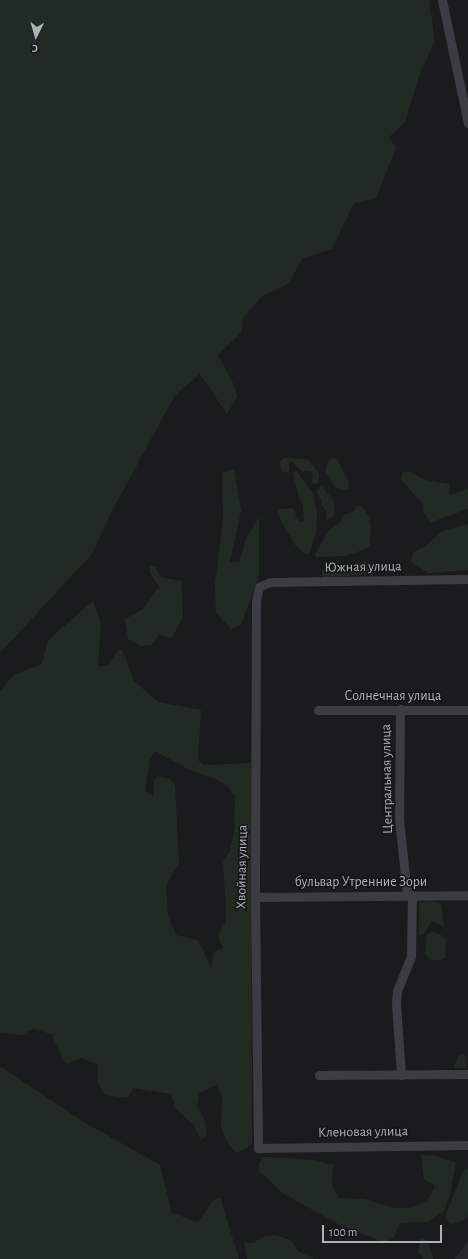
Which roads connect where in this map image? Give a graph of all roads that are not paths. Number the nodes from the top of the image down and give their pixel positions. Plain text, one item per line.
1 (442, 0) edge
2 (468, 123) edge
3 (468, 579) edge
4 (259, 587) joint
5 (400, 709) junction
6 (318, 710) dead end
7 (468, 710) edge
8 (410, 895) junction
9 (468, 895) edge
10 (255, 897) junction
11 (468, 1074) edge
12 (319, 1075) dead end
13 (401, 1075) junction
14 (468, 1145) edge
15 (258, 1148) joint

1 - 2 street
3 - 4 street, Южная улица
4 - 10 street, Хвойная улица
5 - 6 street, Солнечная улица
5 - 7 street, Солнечная улица
5 - 8 street, Центральная улица
8 - 9 street, бульвар Утренние Зори
8 - 10 street, бульвар Утренние Зори
8 - 13 street, Центральная улица
10 - 15 street, Хвойная улица
11 - 13 street
12 - 13 street
14 - 15 street, Кленовая улица

